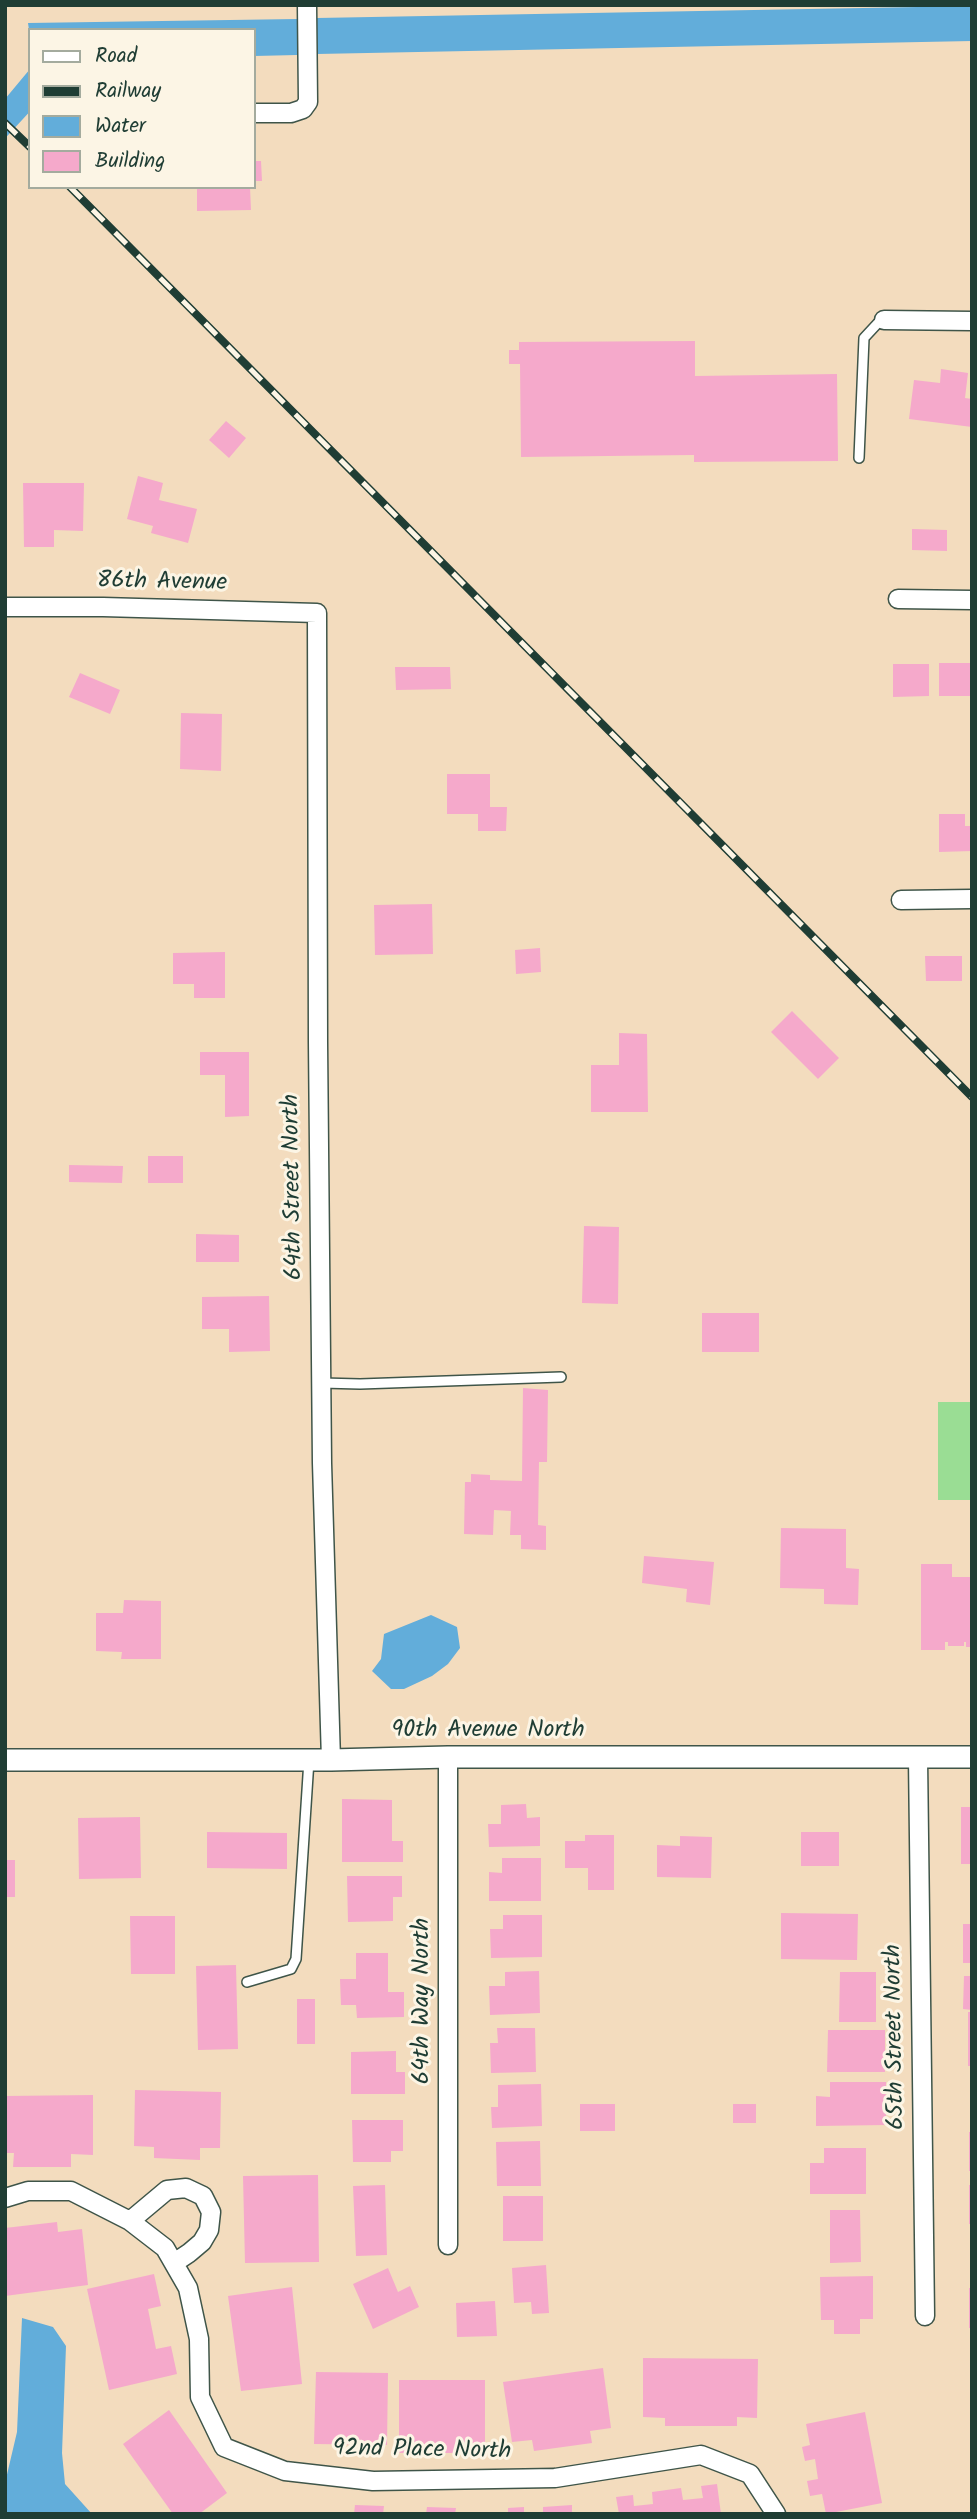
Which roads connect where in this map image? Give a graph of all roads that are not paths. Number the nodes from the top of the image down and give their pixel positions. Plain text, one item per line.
1 (307, 5) edge
2 (256, 113) edge
3 (884, 320) joint
4 (972, 321) edge
5 (859, 458) dead end
6 (898, 599) dead end
7 (972, 600) edge
8 (5, 607) edge
9 (317, 612) joint
10 (972, 899) edge
11 (901, 900) dead end
12 (561, 1377) dead end
13 (322, 1383) junction
14 (448, 1757) junction
15 (972, 1757) edge
16 (918, 1758) junction
17 (5, 1760) edge
18 (309, 1760) junction
19 (331, 1760) junction
20 (247, 1982) dead end
21 (5, 2198) edge
22 (130, 2221) junction
23 (448, 2245) dead end
24 (174, 2263) junction
25 (925, 2316) dead end
26 (776, 2514) edge

1 - 2 street
3 - 4 street
3 - 5 lane
6 - 7 street
8 - 9 street, 86th Avenue
9 - 13 street, 64th Street North
10 - 11 street
12 - 13 lane
13 - 19 street, 64th Street North
14 - 16 street, 90th Avenue North
14 - 19 street, 90th Avenue North
14 - 23 street, 64th Way North
15 - 16 street, 90th Avenue North
16 - 25 street, 65th Street North
17 - 18 street, 90th Avenue North
18 - 19 street, 90th Avenue North
18 - 20 lane
21 - 22 street, 92nd Place North
22 - 24 street, 92nd Place North
22 - 24 street
24 - 26 street, 92nd Place North

